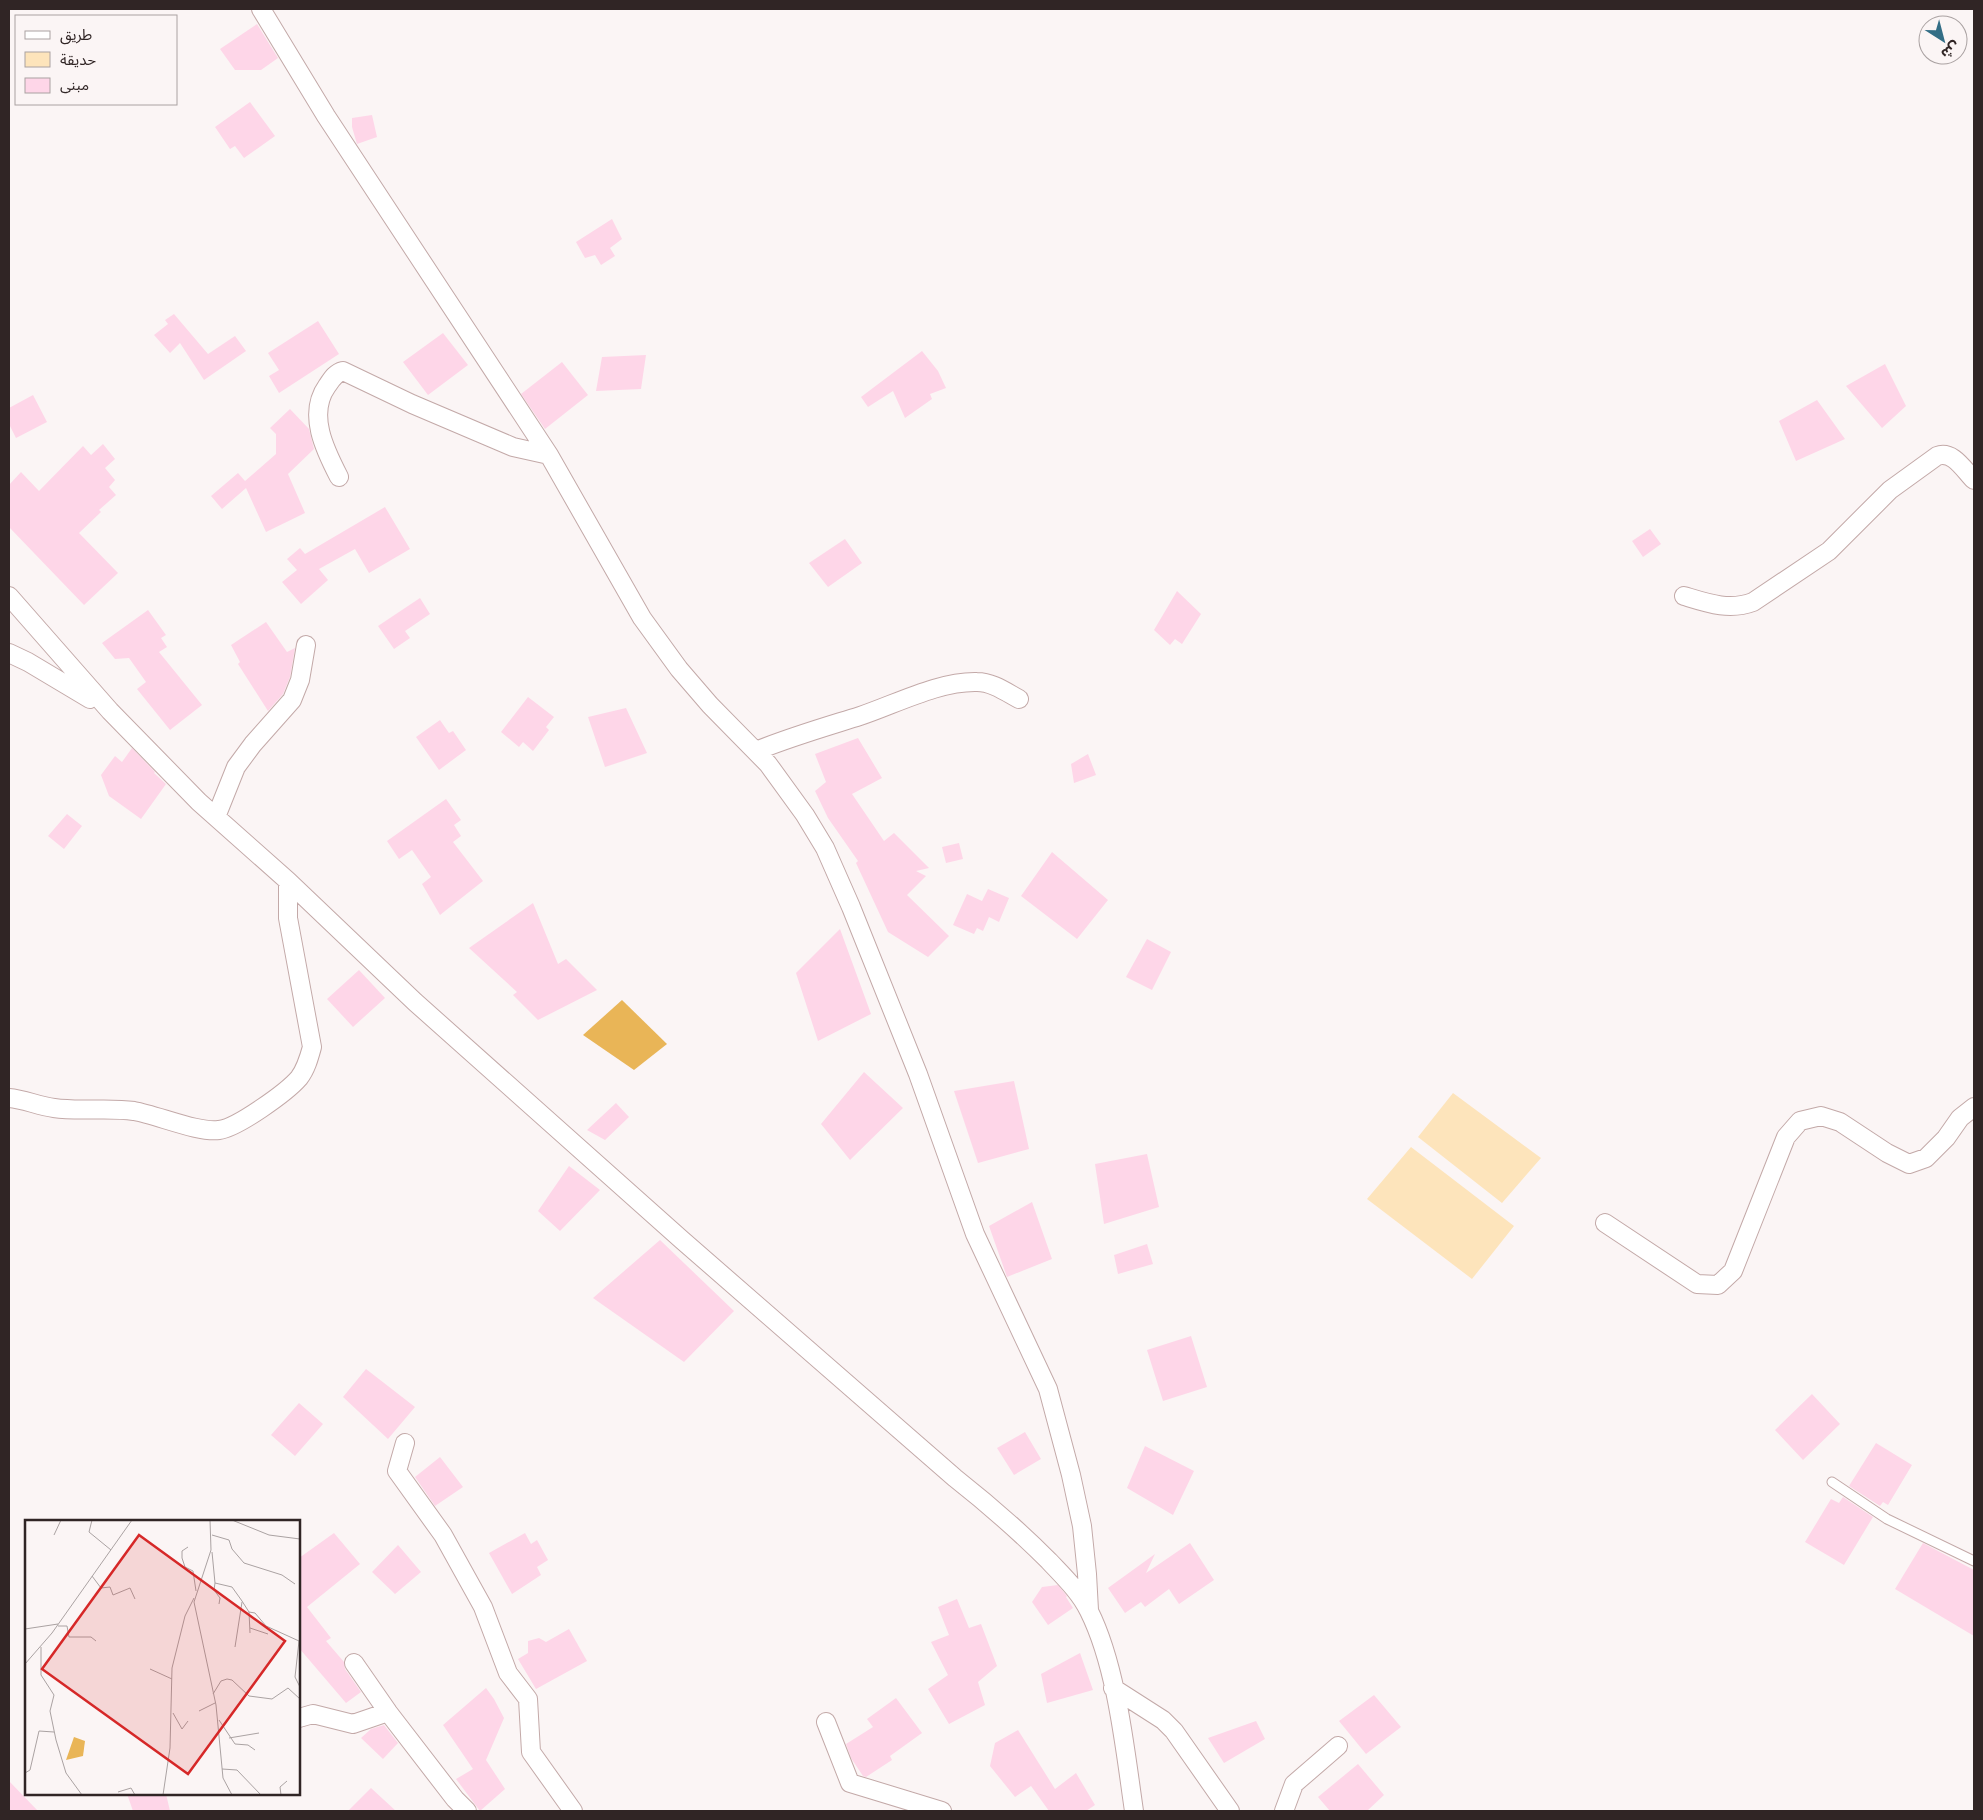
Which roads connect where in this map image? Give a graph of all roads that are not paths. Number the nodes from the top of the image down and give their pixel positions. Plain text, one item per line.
1 (261, 9) edge
2 (549, 455) junction
3 (339, 477) dead end
4 (1974, 480) edge
5 (9, 596) edge
6 (1684, 596) dead end
7 (306, 644) dead end
8 (9, 654) edge
9 (1019, 699) dead end
10 (110, 711) junction
11 (756, 751) junction
12 (216, 817) junction
13 (288, 882) junction
14 (9, 1098) edge
15 (1974, 1107) edge
16 (1606, 1223) dead end
17 (405, 1443) dead end
18 (1832, 1482) dead end
19 (1974, 1561) edge
20 (1089, 1610) junction
21 (354, 1663) dead end
22 (1113, 1688) junction
23 (388, 1712) junction
24 (300, 1718) edge
25 (826, 1722) dead end
26 (1338, 1746) dead end
27 (467, 1811) edge
28 (573, 1811) edge
29 (942, 1811) edge
30 (1134, 1811) edge
31 (1230, 1811) edge
32 (1284, 1811) edge

1 - 2 street
2 - 3 street
2 - 11 street
4 - 6 street
5 - 10 street
7 - 12 street
8 - 10 street
9 - 11 street
10 - 12 street
11 - 20 street
12 - 13 street
13 - 14 street
13 - 20 street
15 - 16 street
17 - 28 street
18 - 19 lane
20 - 22 street
21 - 23 street
22 - 30 street
22 - 31 street
23 - 24 street
23 - 27 street
25 - 29 street
26 - 32 street

